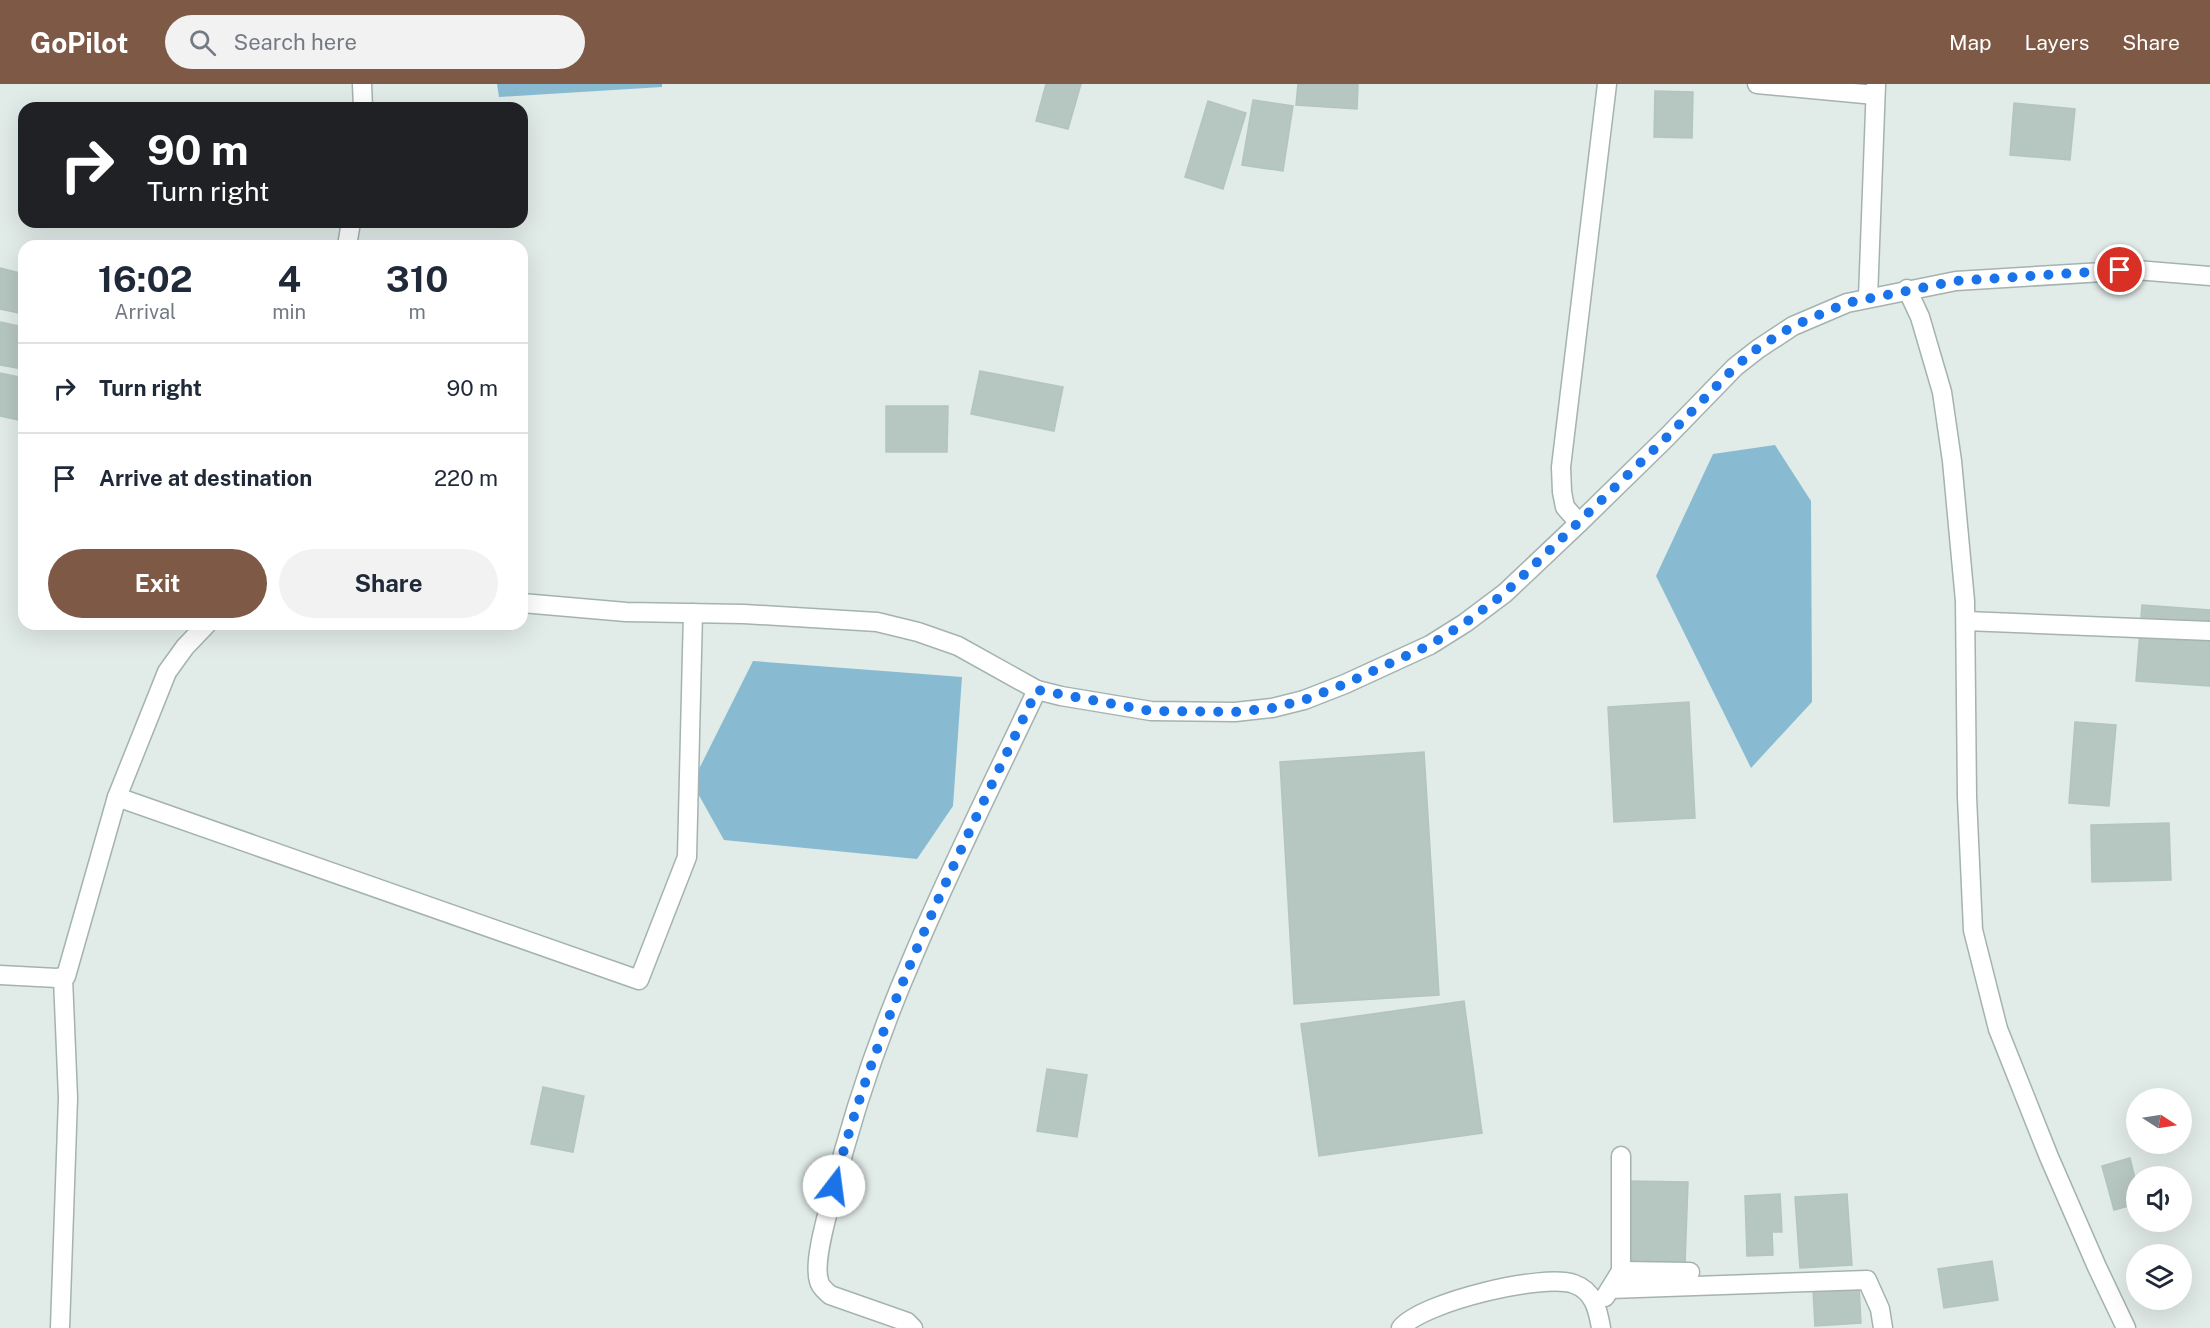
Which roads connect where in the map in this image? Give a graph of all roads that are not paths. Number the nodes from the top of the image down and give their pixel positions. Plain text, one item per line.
1 (362, 84) edge
2 (1607, 84) edge
3 (1757, 84) edge
4 (1875, 90) edge
5 (363, 102) edge
6 (2210, 276) edge
7 (1907, 289) junction
8 (1868, 298) junction
9 (1579, 523) junction
10 (528, 604) edge
11 (693, 613) junction
12 (1966, 621) junction
13 (201, 630) edge
14 (2210, 631) edge
15 (1037, 690) junction
16 (117, 796) junction
17 (0, 975) edge
18 (63, 978) junction
19 (1621, 1156) dead end
20 (1621, 1271) junction
21 (1690, 1272) dead end
22 (1610, 1289) junction
23 (1598, 1308) junction
24 (60, 1328) edge
25 (913, 1328) edge
26 (1401, 1328) edge
27 (1601, 1328) edge
28 (1883, 1328) edge
29 (2126, 1328) edge

1 - 5 street
2 - 9 street
3 - 4 street
4 - 8 street
6 - 7 street
7 - 8 street
7 - 12 street
8 - 9 street
9 - 15 street
10 - 11 street
11 - 15 street
11 - 16 street
12 - 14 street
12 - 29 street
13 - 16 street
15 - 25 street
16 - 18 street
17 - 18 street
18 - 24 street
19 - 20 street
20 - 21 street
20 - 22 street
22 - 23 street
22 - 28 street
23 - 26 street
23 - 27 street

